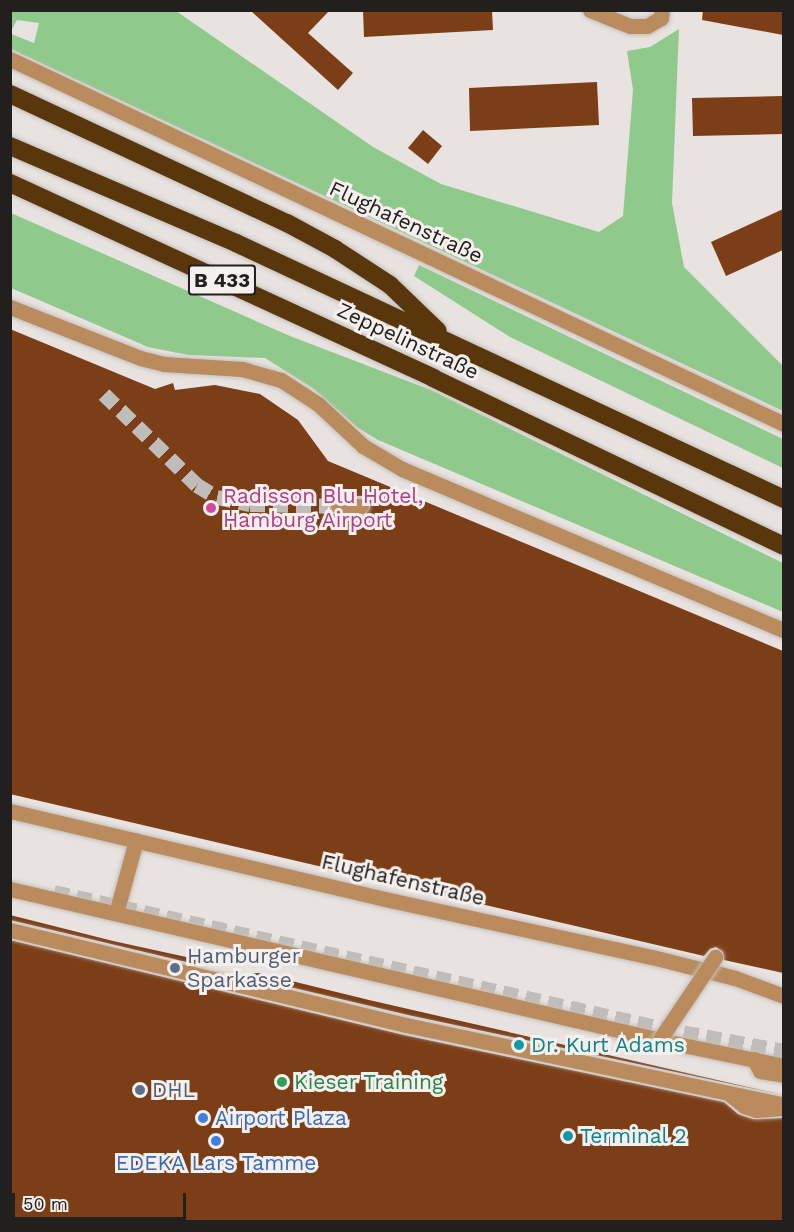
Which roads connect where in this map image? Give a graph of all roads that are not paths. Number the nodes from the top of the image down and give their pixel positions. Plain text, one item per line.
1 (590, 10) edge
2 (662, 14) edge
3 (10, 59) edge
4 (10, 94) edge
5 (10, 146) edge
6 (10, 183) edge
7 (10, 307) edge
8 (451, 342) junction
9 (783, 424) edge
10 (783, 499) edge
11 (338, 506) tunnel mouth
12 (361, 507) dead end
13 (783, 546) edge
14 (783, 630) edge
15 (10, 811) edge
16 (136, 840) junction
17 (10, 889) edge
18 (118, 906) dead end
19 (10, 930) edge
20 (715, 957) dead end
21 (783, 996) edge
22 (660, 1039) junction
23 (783, 1055) edge
24 (754, 1059) junction
25 (783, 1066) edge
26 (783, 1075) edge
27 (726, 1091) junction
28 (783, 1104) edge

1 - 2 street
3 - 9 street, Flughafenstraße
4 - 8 highway
5 - 8 highway, Zeppelinstraße / B 433
6 - 13 highway, Zeppelinstraße / B 433
7 - 14 street
8 - 10 highway, Zeppelinstraße / B 433
11 - 12 street
15 - 16 street, Flughafenstraße
16 - 18 street
16 - 21 street, Flughafenstraße
17 - 22 street
19 - 27 street
20 - 22 street, bridge
22 - 24 street
23 - 24 street
24 - 25 street
24 - 26 street
27 - 28 street
27 - 28 street

